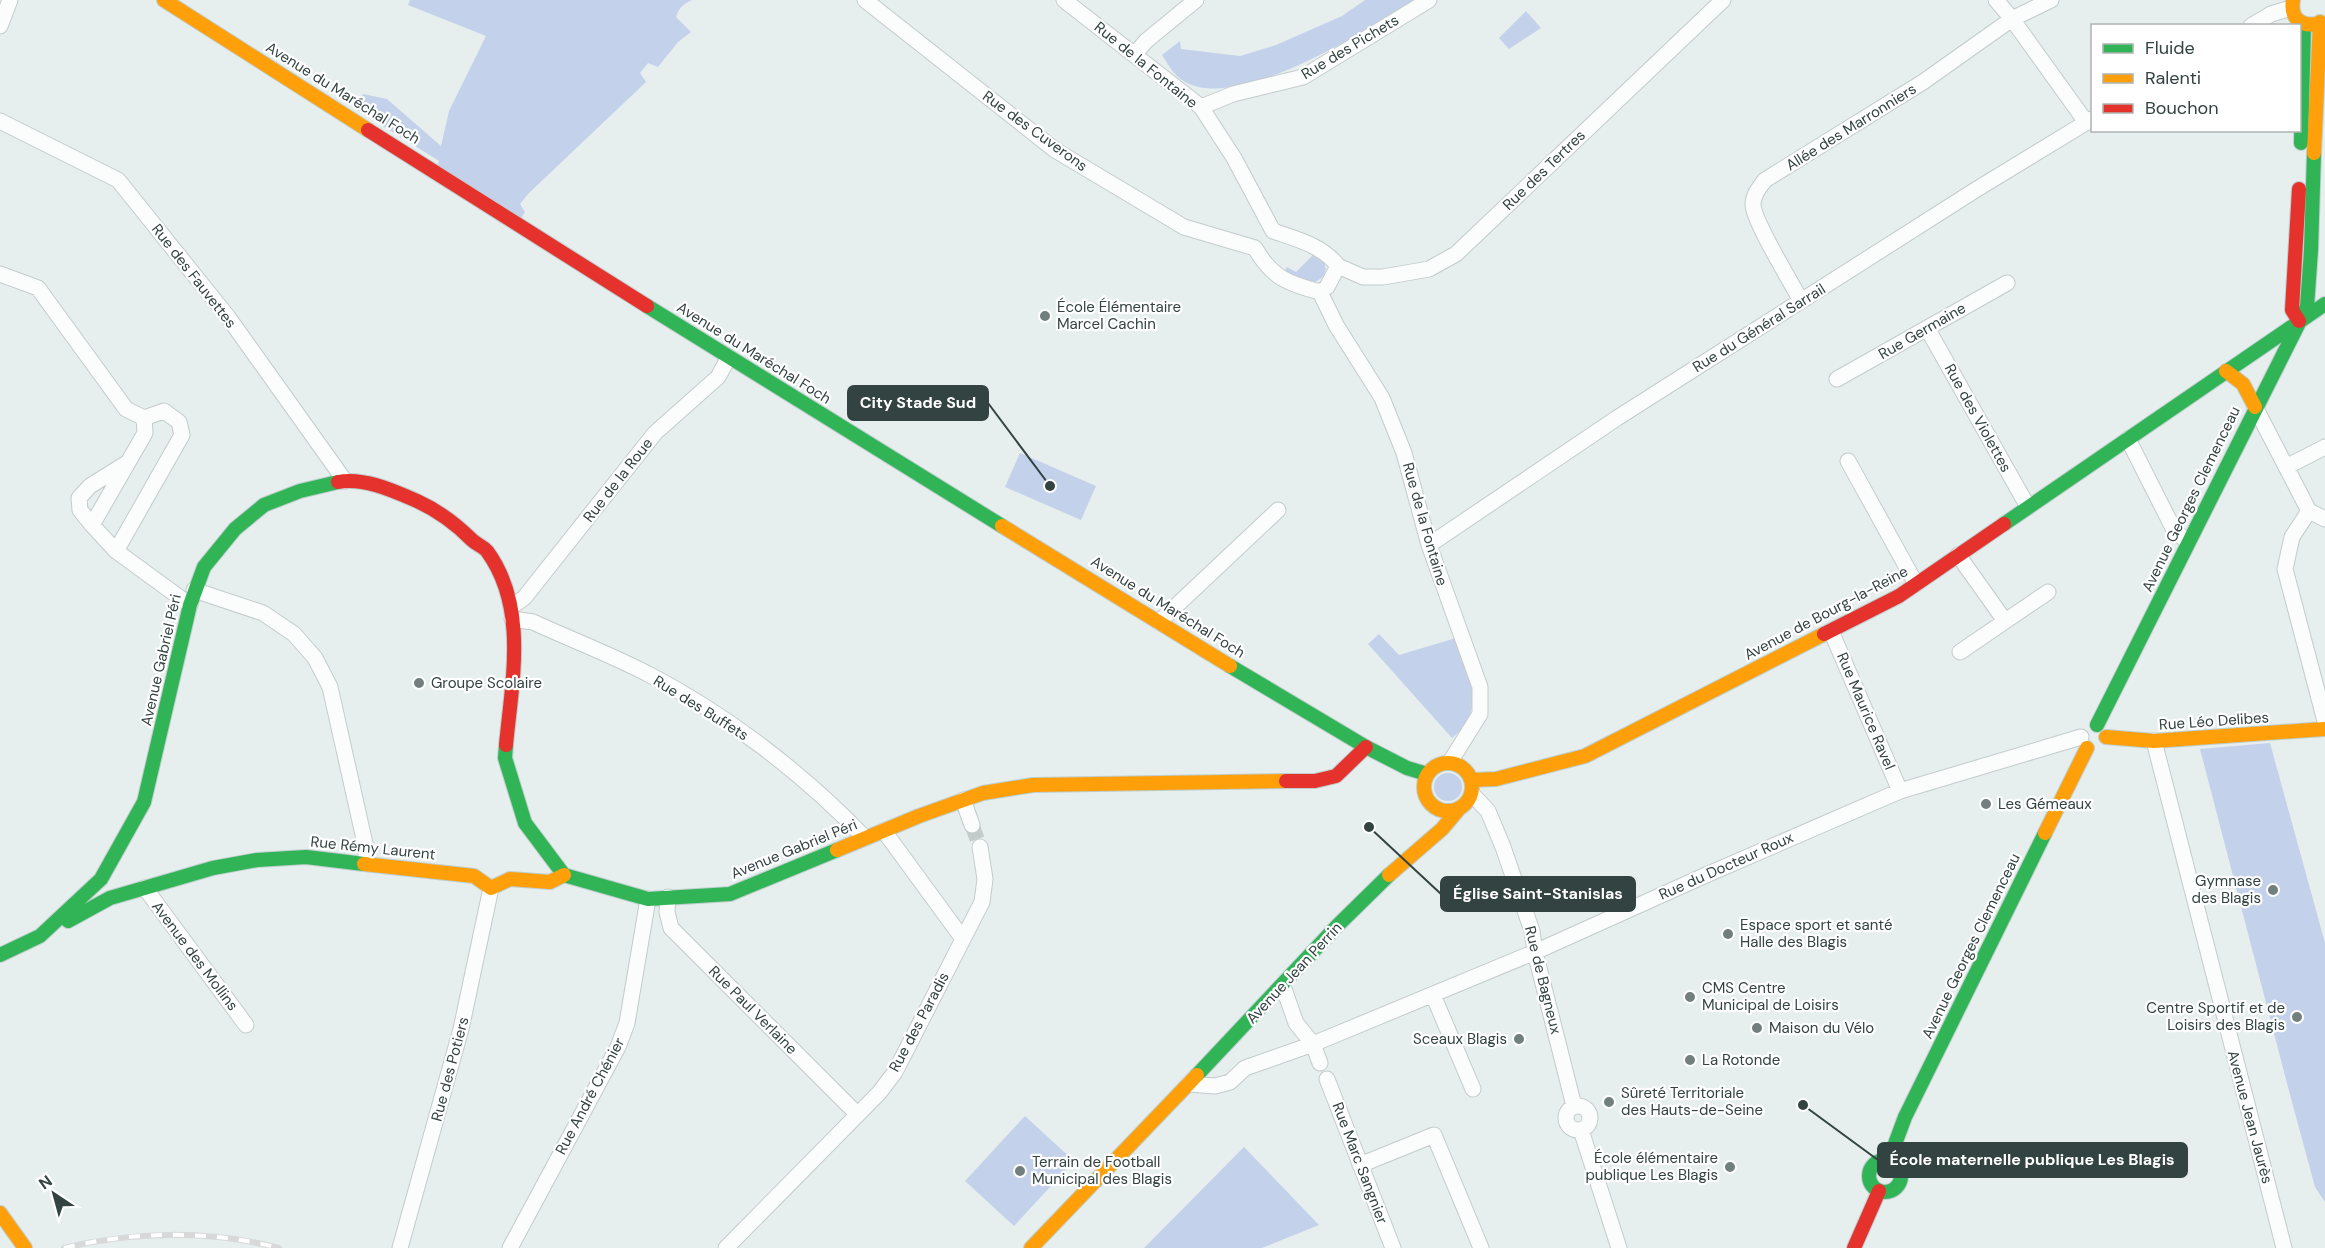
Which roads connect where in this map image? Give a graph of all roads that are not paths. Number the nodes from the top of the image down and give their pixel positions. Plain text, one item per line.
1 (10, 0) edge
2 (164, 0) edge
3 (865, 0) edge
4 (1064, 0) edge
5 (1196, 0) edge
6 (1429, 0) edge
7 (1723, 0) edge
8 (1996, 0) edge
9 (2050, 0) edge
10 (2292, 4) edge
11 (2012, 19) junction
12 (2323, 19) edge
13 (2254, 24) edge
14 (2304, 25) junction
15 (0, 26) edge
16 (1135, 54) junction
17 (1201, 107) junction
18 (2089, 120) edge
19 (0, 121) edge
20 (2301, 128) edge
21 (2301, 132) edge
22 (1273, 231) junction
23 (1255, 248) junction
24 (2311, 263) junction
25 (1338, 266) junction
26 (2325, 271) edge
27 (0, 274) edge
28 (2007, 283) dead end
29 (1320, 292) junction
30 (1801, 301) junction
31 (2325, 304) edge
32 (2299, 321) junction
33 (1928, 328) junction
34 (729, 357) junction
35 (2226, 371) junction
36 (1837, 379) dead end
37 (2255, 407) junction
38 (144, 418) junction
39 (2128, 439) junction
40 (2325, 447) edge
41 (129, 461) junction
42 (1848, 461) dead end
43 (2286, 467) junction
44 (345, 481) junction
45 (2028, 507) junction
46 (1278, 510) dead end
47 (2309, 511) junction
48 (2325, 519) edge
49 (92, 525) junction
50 (2188, 542) junction
51 (1429, 544) junction
52 (116, 551) junction
53 (1958, 555) junction
54 (1916, 584) junction
55 (2048, 591) dead end
56 (192, 597) junction
57 (512, 613) junction
58 (2005, 621) junction
59 (1159, 622) junction
60 (1831, 631) junction
61 (1960, 652) dead end
62 (2325, 721) edge
63 (2097, 725) junction
64 (2325, 729) edge
65 (2106, 737) junction
66 (2154, 741) junction
67 (2084, 743) junction
68 (1366, 747) junction
69 (1450, 762) junction
70 (1428, 774) junction
71 (1472, 787) junction
72 (1900, 791) junction
73 (963, 800) junction
74 (1432, 805) junction
75 (1458, 810) junction
76 (972, 825) tunnel mouth
77 (884, 831) junction
78 (865, 838) junction
79 (980, 847) tunnel mouth
80 (366, 862) junction
81 (1400, 864) junction
82 (564, 875) junction
83 (101, 879) junction
84 (145, 888) junction
85 (491, 888) junction
86 (668, 897) junction
87 (110, 898) junction
88 (648, 899) junction
89 (40, 936) junction
90 (963, 939) junction
91 (1535, 952) junction
92 (0, 955) edge
93 (1283, 986) junction
94 (1433, 995) junction
95 (246, 1025) dead end
96 (1313, 1044) junction
97 (1320, 1063) dead end
98 (1327, 1079) dead end
99 (1189, 1084) junction
100 (1473, 1089) dead end
101 (857, 1114) junction
102 (1889, 1160) junction
103 (1360, 1165) junction
104 (1880, 1191) junction
105 (2, 1220) edge
106 (25, 1248) edge
107 (400, 1248) edge
108 (510, 1248) edge
109 (726, 1248) edge
110 (1031, 1248) edge
111 (1393, 1248) edge
112 (1482, 1248) edge
113 (1619, 1248) edge
114 (1854, 1248) edge
115 (2284, 1248) edge

1 - 15 street
2 - 34 street, Avenue du Maréchal Foch
3 - 23 street, Rue des Cuverons
4 - 16 street, Rue de la Fontaine
5 - 16 street
6 - 17 street, Rue des Pichets
7 - 25 street, Rue des Tertres
8 - 11 street
9 - 11 street, Allée des Marronniers
10 - 13 street
10 - 14 street
11 - 18 street
11 - 30 street, Allée des Marronniers
12 - 14 street
12 - 24 street, Avenue Georges Clemenceau
14 - 20 street
16 - 17 street, Rue de la Fontaine
17 - 22 street, Rue de la Fontaine
18 - 30 street, Rue du Général Sarrail
19 - 44 street, Rue des Fauvettes
21 - 32 street
22 - 23 street
22 - 25 street, Rue des Tertres
23 - 29 street
24 - 26 street
24 - 32 street, Avenue Georges Clemenceau
25 - 29 street
27 - 38 street
28 - 33 street, Rue Germaine
29 - 51 street, Rue de la Fontaine
30 - 51 street, Rue du Général Sarrail
31 - 32 street, Avenue de Bourg-la-Reine
32 - 35 street, Avenue de Bourg-la-Reine
32 - 37 street, Avenue Georges Clemenceau
33 - 36 street, Rue Germaine
33 - 45 street, Rue des Violettes
34 - 57 street, Rue de la Roue
34 - 59 street, Avenue du Maréchal Foch
35 - 37 street
35 - 39 street, Avenue de Bourg-la-Reine
37 - 43 street
37 - 50 street, Avenue Georges Clemenceau
38 - 41 street
38 - 52 street
39 - 45 street, Avenue de Bourg-la-Reine
39 - 50 street
40 - 43 street
41 - 49 street
41 - 49 street
42 - 54 street
43 - 47 street
44 - 56 street, Avenue Gabriel Péri
44 - 57 street, Avenue Gabriel Péri
45 - 53 street, Avenue de Bourg-la-Reine
46 - 59 street
47 - 48 street
47 - 62 street
49 - 52 street
50 - 63 street, Avenue Georges Clemenceau
51 - 69 street, Rue de la Fontaine
52 - 56 street
53 - 54 street, Avenue de Bourg-la-Reine
53 - 58 street
54 - 60 street, Avenue de Bourg-la-Reine
55 - 58 street
56 - 80 street
56 - 83 street, Avenue Gabriel Péri
57 - 78 street, Rue des Buffets
57 - 82 street, Avenue Gabriel Péri
58 - 61 street
59 - 68 street, Avenue du Maréchal Foch
60 - 71 street, Avenue de Bourg-la-Reine
60 - 72 street, Rue Maurice Ravel
63 - 65 street
63 - 67 street
64 - 66 street, Rue Léo Delibes
65 - 66 street, Rue Léo Delibes
65 - 67 street
66 - 115 street, Avenue Jean Jaurès
67 - 72 street, Rue du Docteur Roux
67 - 102 street, Avenue Georges Clemenceau
68 - 70 street, Avenue du Maréchal Foch
68 - 73 street, Avenue Gabriel Péri
69 - 70 street
69 - 71 street
70 - 74 street
71 - 75 street
71 - 91 street, Rue de Bagneux
72 - 91 street, Rue du Docteur Roux
73 - 76 street
73 - 77 street, Avenue Gabriel Péri
74 - 75 street
74 - 81 street, Avenue Jean Perrin
75 - 81 street, Avenue Jean Perrin
77 - 78 street, Avenue Gabriel Péri
77 - 90 street
78 - 86 street, Avenue Gabriel Péri
79 - 90 street, Rue des Paradis
80 - 84 street, Rue Rémy Laurent
80 - 85 street, Rue Rémy Laurent
81 - 93 street, Avenue Jean Perrin
82 - 85 street
82 - 88 street, Avenue Gabriel Péri
83 - 87 street
83 - 89 street, Avenue Gabriel Péri
84 - 87 street, Rue Rémy Laurent
84 - 95 street, Avenue des Mollins
85 - 107 street, Rue des Potiers
86 - 88 street, Avenue Gabriel Péri
86 - 101 street, Rue Paul Verlaine
87 - 89 street, Rue Rémy Laurent
88 - 108 street, Rue André Chénier
89 - 92 street, Avenue Gabriel Péri
90 - 101 street, Rue des Paradis
91 - 94 street, Rue du Docteur Roux
91 - 113 street, Rue de Bagneux
93 - 96 street
93 - 99 street, Avenue Jean Perrin
94 - 96 street, Rue du Docteur Roux
94 - 100 street
96 - 97 street
96 - 99 street
98 - 103 street, Rue Marc Sangnier
99 - 110 street, Avenue Jean Perrin
101 - 109 street, Rue des Paradis
102 - 104 street
102 - 104 street
103 - 111 street, Rue Marc Sangnier
103 - 112 street
104 - 114 street
105 - 106 street

